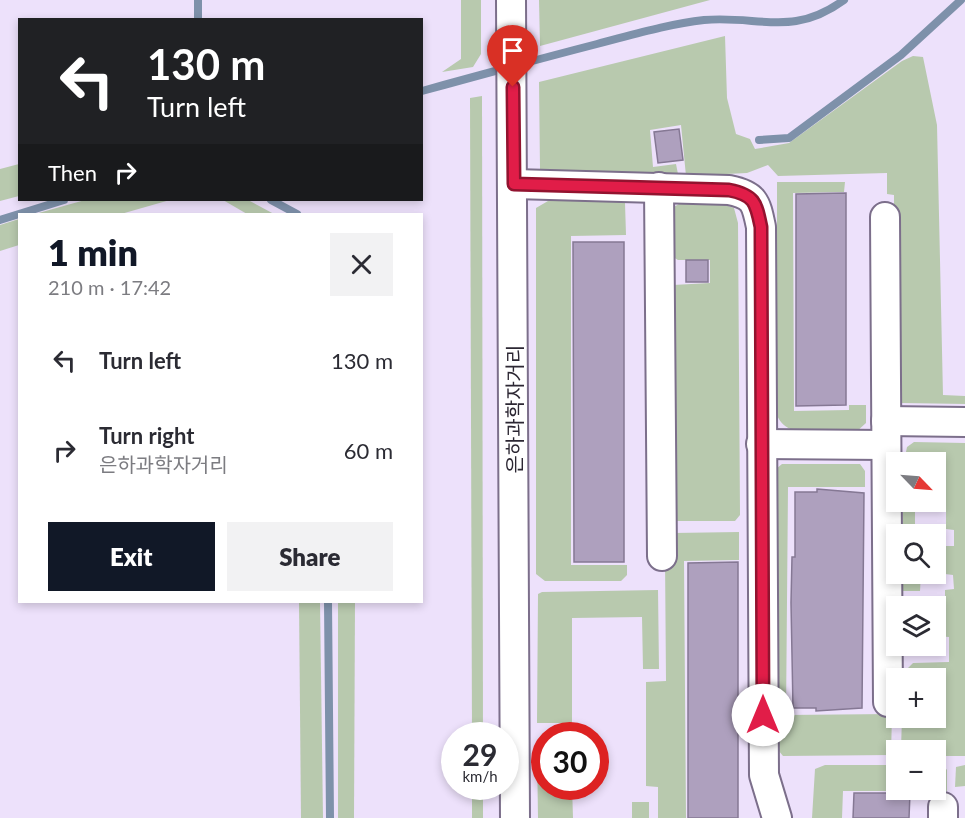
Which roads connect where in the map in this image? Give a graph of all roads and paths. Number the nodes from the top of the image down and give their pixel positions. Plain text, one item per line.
1 (511, 0) edge
2 (514, 184) junction
3 (659, 187) junction
4 (885, 217) dead end
5 (965, 422) edge
6 (886, 433) junction
7 (761, 444) junction
8 (662, 556) dead end
9 (888, 668) edge
10 (515, 818) edge
11 (777, 818) edge

1 - 2 street, 은하과학자거리
2 - 3 street
2 - 10 street, 은하과학자거리
3 - 7 street
3 - 8 street
4 - 6 street
5 - 6 street
6 - 7 street
6 - 9 street
7 - 11 street

